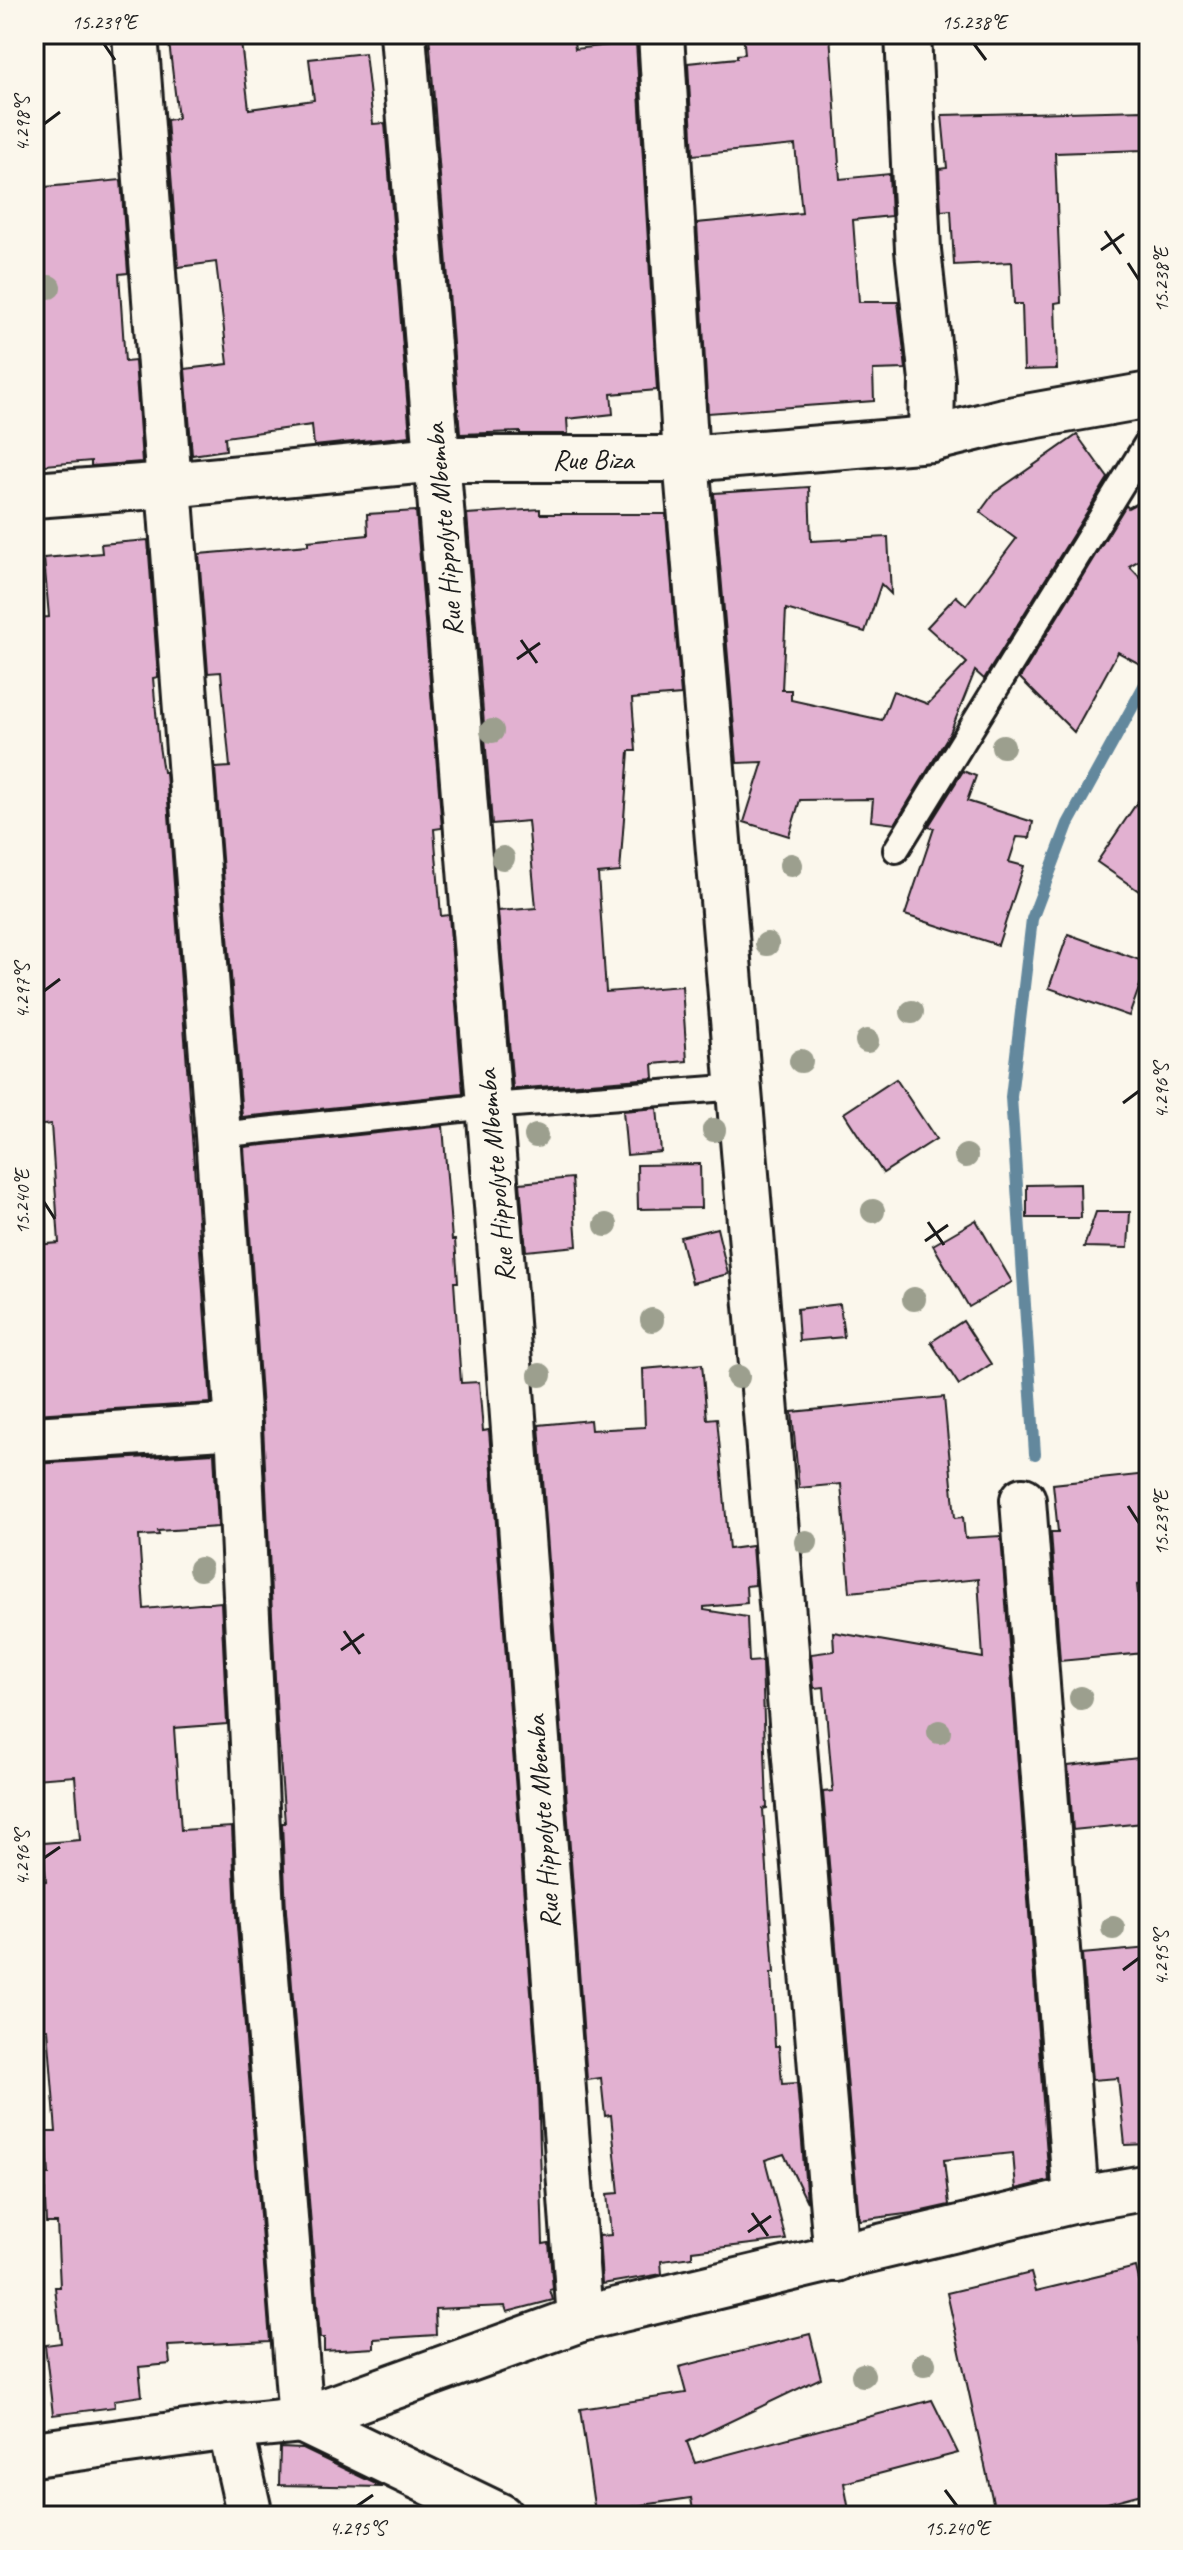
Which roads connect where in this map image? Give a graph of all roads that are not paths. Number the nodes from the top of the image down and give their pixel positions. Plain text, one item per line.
1 (135, 34) edge
2 (403, 34) edge
3 (661, 34) edge
4 (908, 34) edge
5 (1149, 395) edge
6 (931, 439) junction
7 (1149, 440) edge
8 (437, 459) junction
9 (686, 459) junction
10 (169, 485) junction
11 (34, 495) edge
12 (896, 850) dead end
13 (740, 1087) junction
14 (489, 1106) junction
15 (218, 1135) junction
16 (238, 1426) junction
17 (34, 1439) edge
18 (1023, 1500) dead end
19 (1149, 2187) edge
20 (1076, 2200) junction
21 (837, 2259) junction
22 (580, 2319) junction
23 (301, 2420) junction
24 (230, 2427) junction
25 (34, 2454) edge
26 (250, 2516) edge
27 (500, 2516) edge

1 - 10 street
2 - 8 street, Rue Hippolyte Mbemba
3 - 9 street
4 - 6 street
5 - 6 street, Rue Biza
6 - 9 street, Rue Biza
7 - 12 lane
8 - 9 street, Rue Biza
8 - 10 street, Rue Biza
8 - 14 street, Rue Hippolyte Mbemba
9 - 13 street
10 - 11 street, Rue Biza
10 - 15 street
13 - 14 lane
13 - 21 street
14 - 15 lane
14 - 22 street, Rue Hippolyte Mbemba
15 - 16 street
16 - 17 street
16 - 23 street
18 - 20 street
19 - 20 street
20 - 21 street
21 - 22 street
22 - 23 street
23 - 24 street
23 - 27 street
24 - 25 street
24 - 26 street

